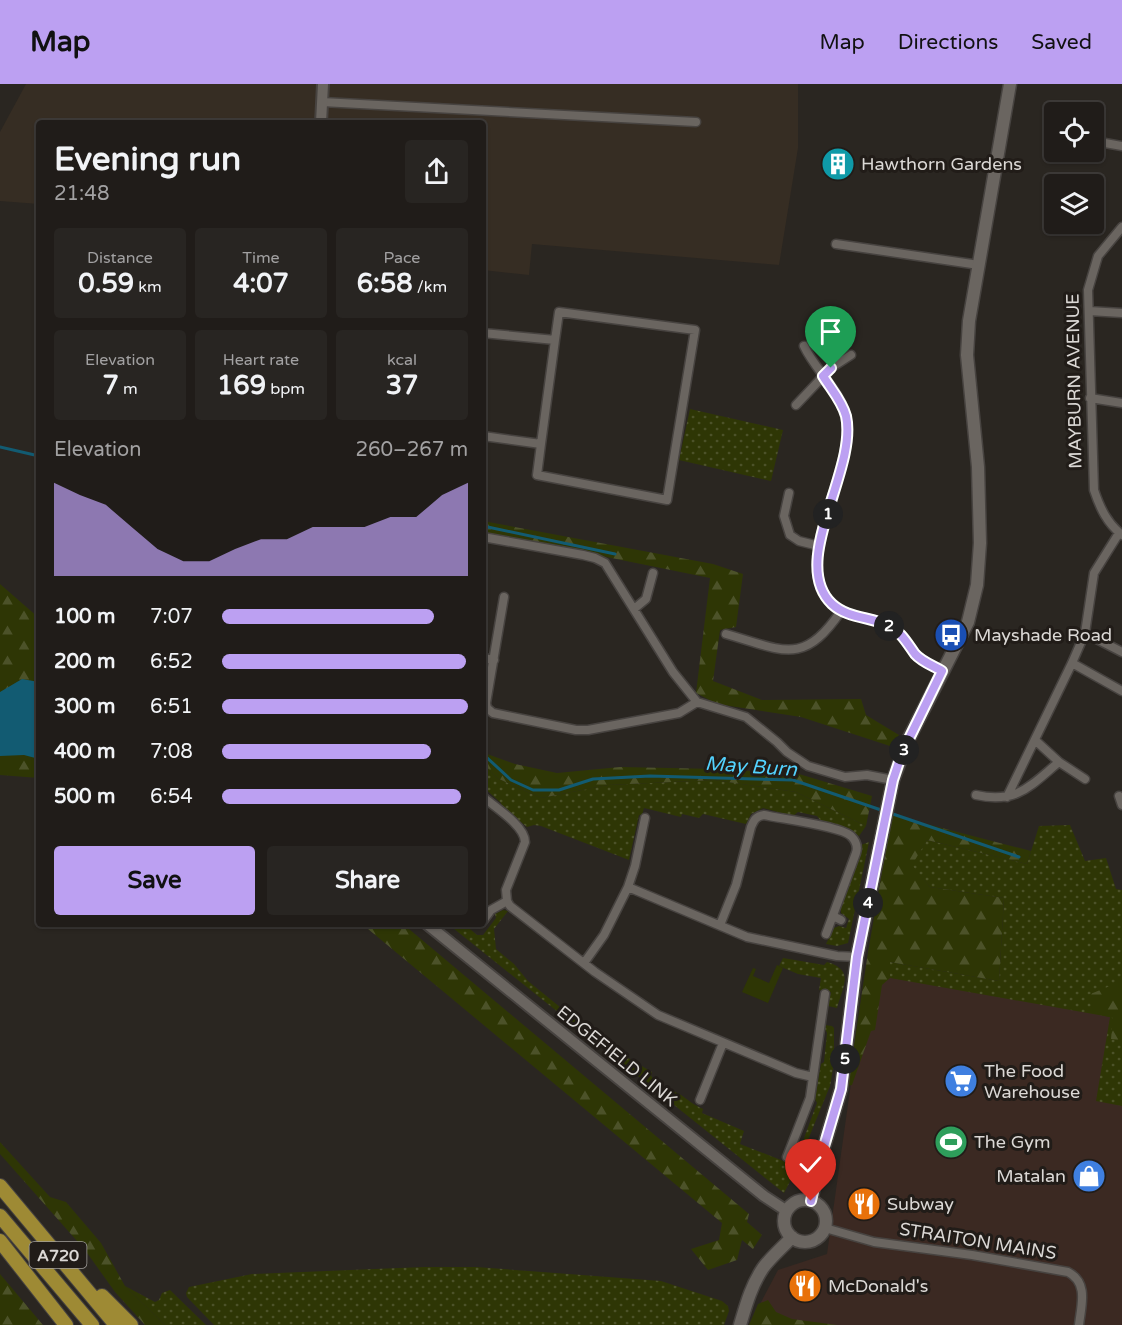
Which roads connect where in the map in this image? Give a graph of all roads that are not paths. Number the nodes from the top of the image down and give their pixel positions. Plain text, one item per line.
1 (323, 84) edge
2 (1010, 84) edge
3 (322, 102) junction
4 (321, 120) edge
5 (696, 122) dead end
6 (1104, 143) edge
7 (1122, 146) edge
8 (1122, 227) edge
9 (836, 244) dead end
10 (979, 265) junction
11 (1089, 311) junction
12 (1122, 313) edge
13 (486, 333) edge
14 (555, 340) junction
15 (804, 345) dead end
16 (851, 355) dead end
17 (823, 376) junction
18 (1090, 398) junction
19 (1122, 403) edge
20 (795, 405) dead end
21 (486, 436) edge
22 (541, 444) junction
23 (789, 493) dead end
24 (1121, 534) edge
25 (486, 538) edge
26 (819, 546) junction
27 (653, 573) dead end
28 (504, 597) dead end
29 (634, 609) junction
30 (841, 611) junction
31 (1084, 633) junction
32 (726, 634) dead end
33 (1122, 652) edge
34 (486, 659) edge
35 (494, 660) junction
36 (1072, 663) junction
37 (942, 671) junction
38 (1122, 691) edge
39 (697, 702) junction
40 (1035, 741) junction
41 (1059, 762) junction
42 (1085, 779) dead end
43 (893, 780) junction
44 (976, 795) dead end
45 (1007, 797) junction
46 (486, 799) edge
47 (645, 818) dead end
48 (628, 887) junction
49 (507, 901) junction
50 (486, 916) edge
51 (720, 925) junction
52 (431, 927) edge
53 (826, 934) dead end
54 (857, 957) junction
55 (584, 963) junction
56 (825, 994) dead end
57 (723, 1043) junction
58 (813, 1077) junction
59 (700, 1100) dead end
60 (787, 1157) dead end
61 (0, 1186) edge
62 (811, 1201) junction
63 (787, 1211) junction
64 (0, 1216) edge
65 (825, 1228) junction
66 (792, 1236) junction
67 (43, 1237) junction
68 (0, 1240) edge
69 (66, 1325) edge
70 (92, 1325) edge
71 (116, 1325) edge
72 (131, 1325) edge
73 (740, 1325) edge
74 (1079, 1325) edge

1 - 3 street
2 - 10 main road
3 - 4 street
3 - 5 street
6 - 7 street
8 - 11 street, MAYBURN AVENUE
9 - 10 street
10 - 37 main road
11 - 12 street
11 - 18 street, MAYBURN AVENUE
13 - 14 street
14 - 22 street
14 - 22 street
15 - 17 street
16 - 17 street
17 - 20 street
17 - 26 street
18 - 19 street
18 - 24 street, MAYBURN AVENUE
21 - 22 street
23 - 26 street
24 - 31 street
25 - 29 street
26 - 30 street
27 - 29 street
28 - 35 street
29 - 39 street
30 - 32 street
30 - 37 street
31 - 33 street
31 - 36 street
34 - 35 street
35 - 39 street
36 - 38 street
36 - 40 street
37 - 43 main road
39 - 43 street
40 - 41 street
40 - 45 street
41 - 42 street
41 - 45 street
43 - 54 main road
44 - 45 street
46 - 49 street
47 - 48 street
48 - 51 street
48 - 55 street
49 - 50 street
49 - 55 street
51 - 53 street
51 - 54 street
52 - 63 street, EDGEFIELD LINK
54 - 62 main road
55 - 57 street
56 - 58 street
57 - 58 street
57 - 59 street
58 - 60 street
61 - 67 highway, A720
62 - 63 main road
62 - 65 main road
63 - 66 main road
64 - 70 highway, A720
65 - 66 main road
65 - 74 street, STRAITON MAINS
66 - 73 main road
67 - 71 highway, A720
67 - 72 highway
68 - 69 highway

